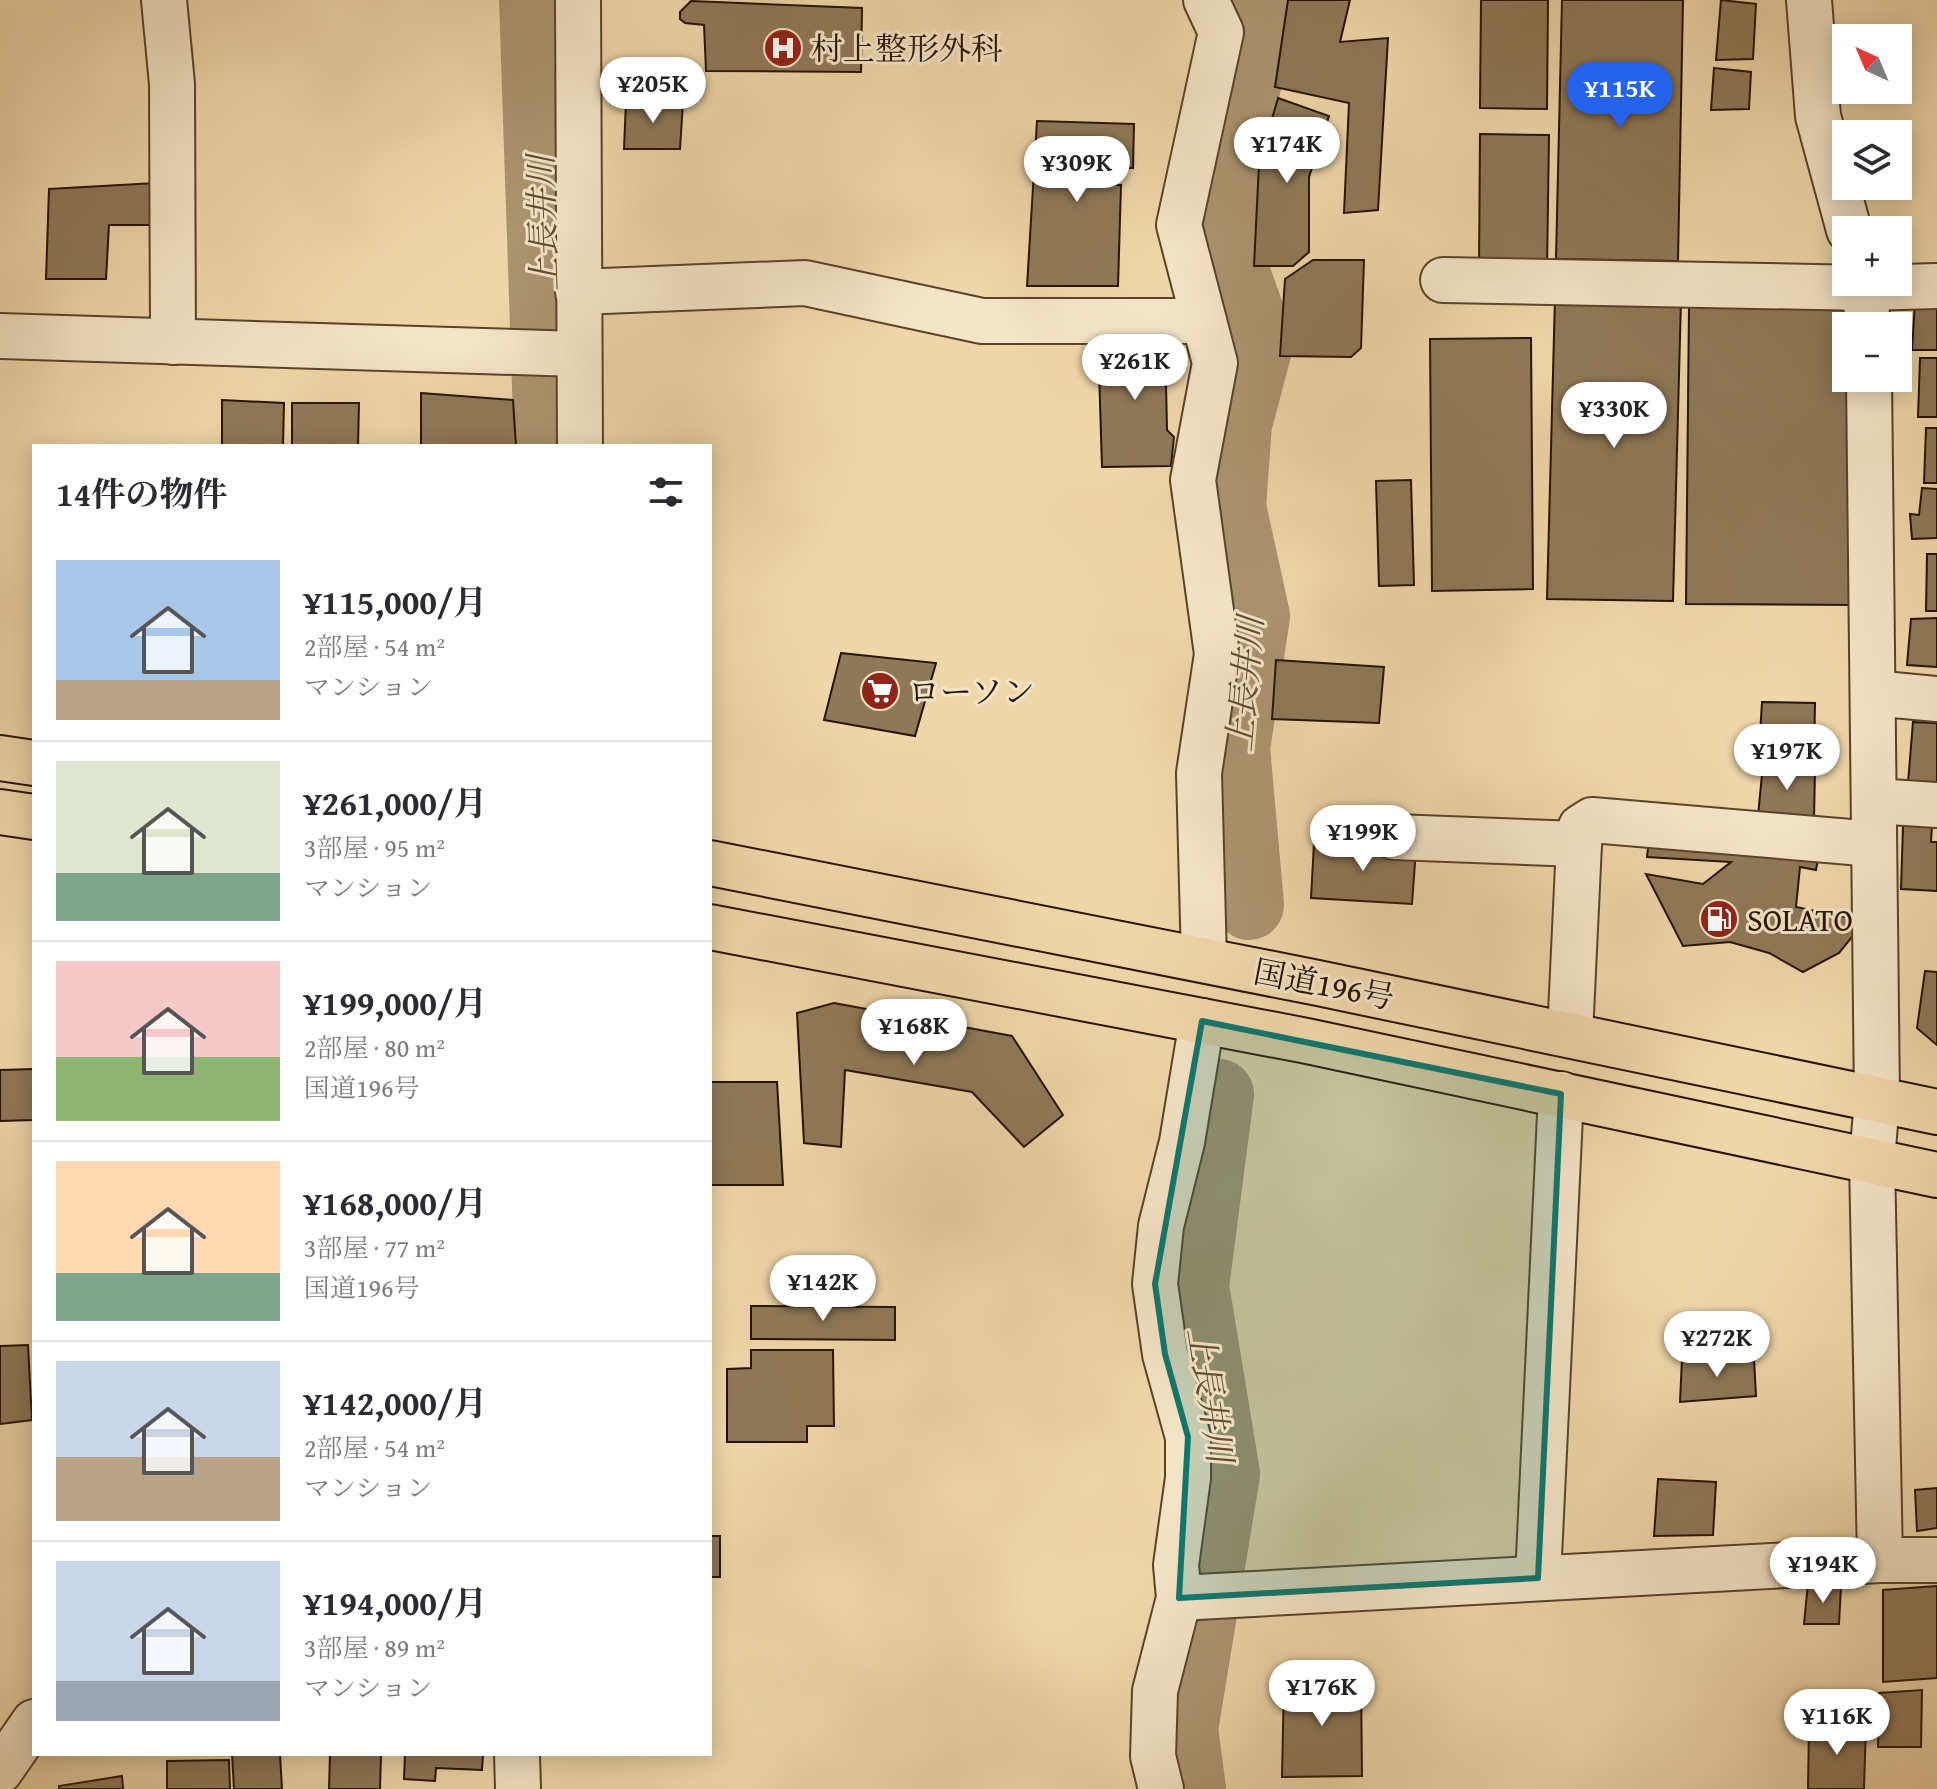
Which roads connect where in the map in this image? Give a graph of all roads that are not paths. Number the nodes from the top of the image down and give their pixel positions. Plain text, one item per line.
1 (164, 0) edge
2 (578, 0) edge
3 (1206, 0) edge
4 (1809, 0) edge
5 (1845, 216) edge
6 (1443, 280) dead end
7 (1937, 286) edge
8 (578, 292) junction
9 (1866, 299) edge
10 (1204, 321) junction
11 (0, 336) edge
12 (173, 342) junction
13 (578, 354) junction
14 (1869, 392) edge
15 (580, 444) edge
16 (1873, 693) junction
17 (1937, 699) edge
18 (0, 758) edge
19 (32, 763) edge
20 (1937, 805) edge
21 (0, 812) edge
22 (32, 817) edge
23 (1874, 822) junction
24 (1394, 837) dead end
25 (1579, 844) junction
26 (712, 863) edge
27 (712, 927) edge
28 (1204, 960) junction
29 (1202, 1021) junction
30 (1570, 1035) junction
31 (1561, 1094) junction
32 (1877, 1100) junction
33 (1937, 1112) edge
34 (1872, 1160) junction
35 (1937, 1175) edge
36 (1880, 1560) junction
37 (1937, 1560) edge
38 (1538, 1578) junction
39 (1179, 1598) junction
40 (32, 1725) edge
41 (517, 1756) edge
42 (0, 1771) edge
43 (518, 1789) edge
44 (1161, 1789) edge

1 - 12 street
2 - 8 street
3 - 10 street
4 - 5 street
6 - 9 street
7 - 9 street
8 - 10 street
8 - 13 street
10 - 28 street
11 - 12 street
12 - 13 street
13 - 15 street
14 - 16 street
16 - 17 street
16 - 23 street
18 - 19 highway
20 - 23 street
21 - 22 highway
23 - 25 street
23 - 32 street
24 - 25 street
25 - 30 street
26 - 28 highway, 国道196号
27 - 29 highway, 国道196号
28 - 30 highway, 国道196号
29 - 31 highway, 国道196号
29 - 39 street
30 - 32 highway, 国道196号
31 - 34 highway, 国道196号
31 - 38 street
32 - 33 highway, 国道196号
32 - 34 street
34 - 35 highway, 国道196号
34 - 36 street
36 - 37 street
36 - 38 street
38 - 39 street
39 - 44 street
40 - 42 street
41 - 43 street

